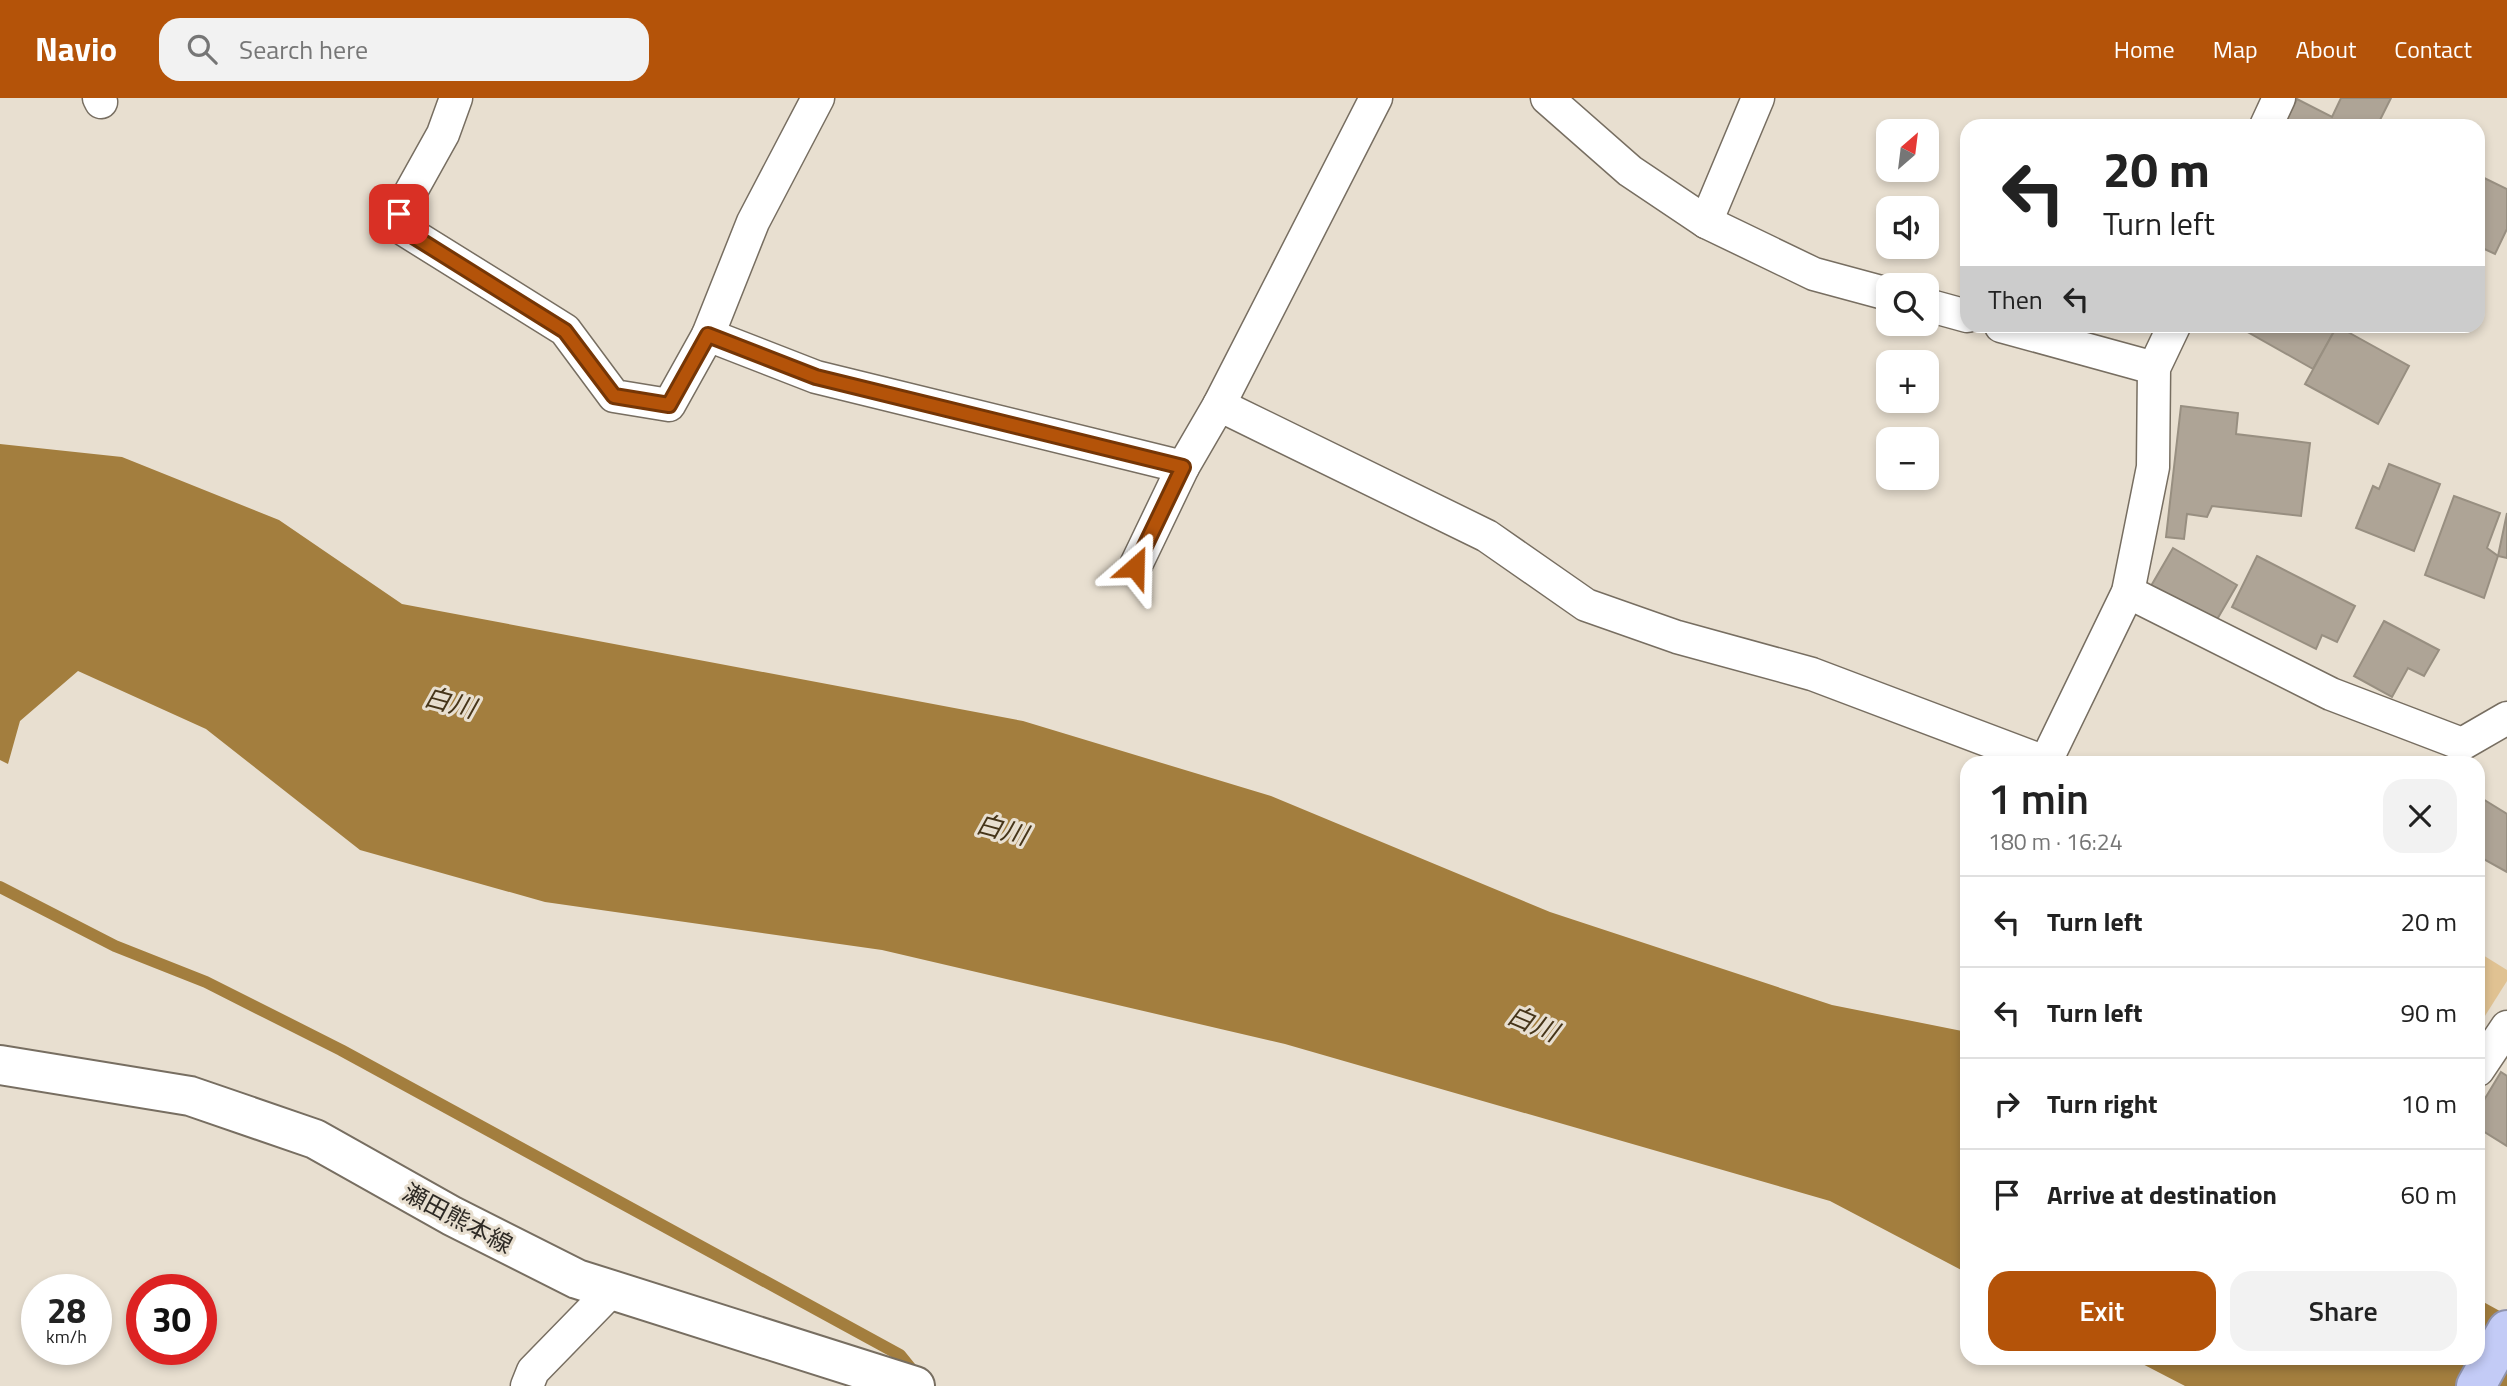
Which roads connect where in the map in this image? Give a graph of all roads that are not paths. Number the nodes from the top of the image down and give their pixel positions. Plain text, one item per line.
1 (456, 98) edge
2 (818, 98) edge
3 (1377, 98) edge
4 (1547, 98) edge
5 (1758, 98) edge
6 (2279, 98) edge
7 (2269, 119) edge
8 (1706, 222) junction
9 (1876, 291) edge
10 (1939, 308) edge
11 (1960, 314) edge
12 (2026, 333) edge
13 (2171, 333) edge
14 (708, 335) junction
15 (2154, 368) junction
16 (1219, 405) junction
17 (1183, 467) junction
18 (1135, 567) dead end
19 (2128, 592) junction
20 (2507, 718) edge
21 (2029, 756) edge
22 (2048, 756) edge
23 (2507, 1027) edge
24 (2485, 1060) edge
25 (0, 1065) edge
26 (610, 1292) junction
27 (2507, 1330) edge
28 (849, 1375) edge
29 (527, 1386) edge
30 (915, 1386) edge
31 (2476, 1386) edge

1 - 14 street
2 - 14 street
3 - 16 street
4 - 8 street
5 - 8 street
6 - 7 street
8 - 9 street
10 - 11 street
12 - 15 street
13 - 15 street
14 - 17 street
15 - 19 street
16 - 17 street
16 - 21 street
17 - 18 street
19 - 20 street
19 - 22 street
23 - 24 street
25 - 26 main road, 瀬田熊本線
26 - 28 main road, 瀬田熊本線
26 - 29 street
27 - 31 highway
28 - 30 main road, 瀬田熊本線

